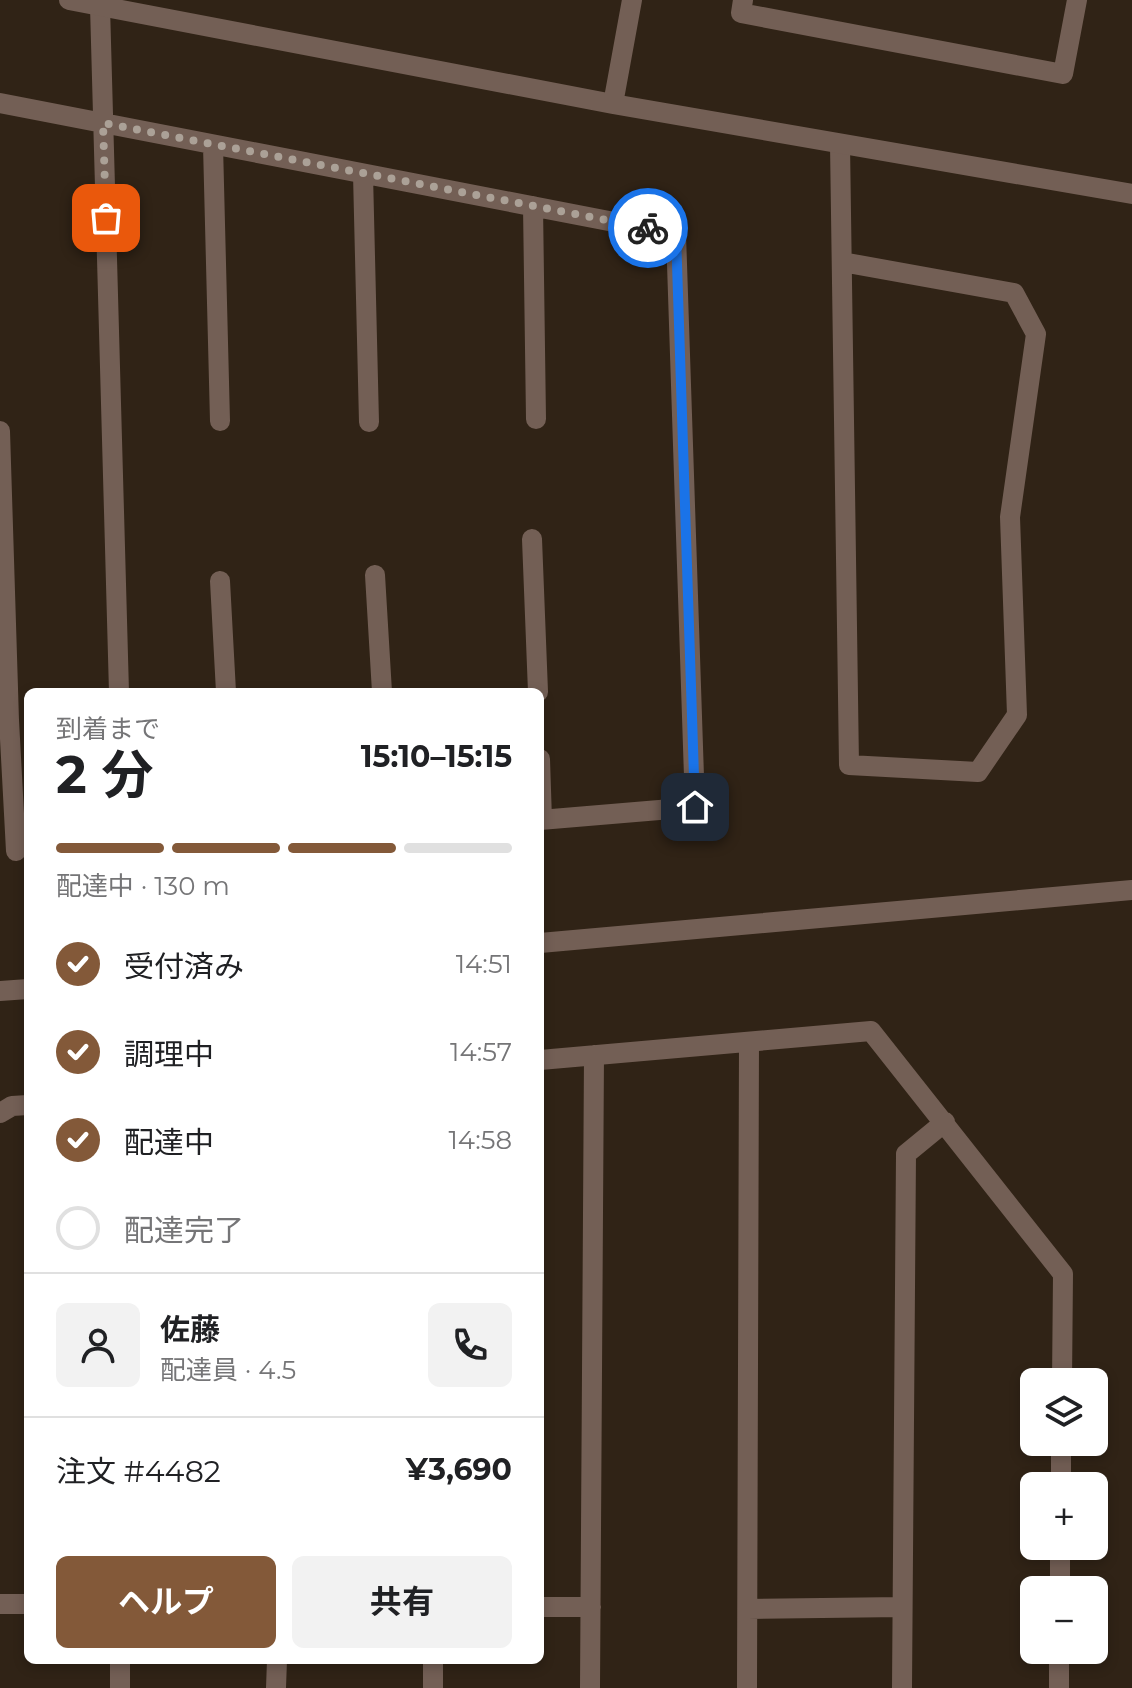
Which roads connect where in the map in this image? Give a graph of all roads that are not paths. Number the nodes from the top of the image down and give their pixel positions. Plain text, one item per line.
1 (69, 0) edge
2 (632, 0) edge
3 (743, 0) edge
4 (1077, 0) edge
5 (100, 6) junction
6 (0, 103) edge
7 (613, 104) junction
8 (103, 123) junction
9 (840, 144) junction
10 (213, 145) junction
11 (363, 174) junction
12 (1132, 194) edge
13 (533, 206) junction
14 (842, 262) junction
15 (536, 419) dead end
16 (220, 421) dead end
17 (369, 422) dead end
18 (0, 431) edge
19 (532, 539) dead end
20 (375, 575) dead end
21 (220, 581) dead end
22 (119, 688) edge
23 (226, 688) edge
24 (382, 688) edge
25 (538, 688) edge
26 (5, 720) edge
27 (544, 820) edge
28 (15, 851) edge
29 (1132, 890) edge
30 (544, 943) edge
31 (24, 989) edge
32 (0, 991) edge
33 (749, 1042) junction
34 (594, 1055) junction
35 (544, 1060) edge
36 (24, 1105) edge
37 (0, 1113) edge
38 (945, 1122) junction
39 (1062, 1368) edge
40 (0, 1604) edge
41 (24, 1604) edge
42 (544, 1607) edge
43 (591, 1607) junction
44 (902, 1607) junction
45 (748, 1609) junction
46 (120, 1664) edge
47 (277, 1664) edge
48 (433, 1664) edge
49 (1059, 1664) edge
50 (120, 1688) edge
51 (276, 1688) edge
52 (433, 1688) edge
53 (590, 1688) edge
54 (747, 1688) edge
55 (902, 1688) edge
56 (1059, 1688) edge

1 - 5 street
2 - 7 street
3 - 4 street
5 - 7 street
5 - 8 street
6 - 8 street
7 - 9 street
8 - 10 street
8 - 22 street
9 - 12 street
9 - 14 street
10 - 11 street
10 - 16 street
11 - 13 street
11 - 17 street
13 - 15 street
13 - 27 street
14 - 14 street
18 - 26 street
19 - 25 street
20 - 24 street
21 - 23 street
26 - 28 street
29 - 30 street
31 - 32 street
33 - 34 street
33 - 38 street
33 - 45 street
34 - 35 street
34 - 43 street
36 - 37 street
38 - 39 street
38 - 44 street
40 - 41 street
42 - 43 street
43 - 53 street
44 - 45 street
44 - 55 street
45 - 54 street
46 - 50 street
47 - 51 street
48 - 52 street
49 - 56 street

